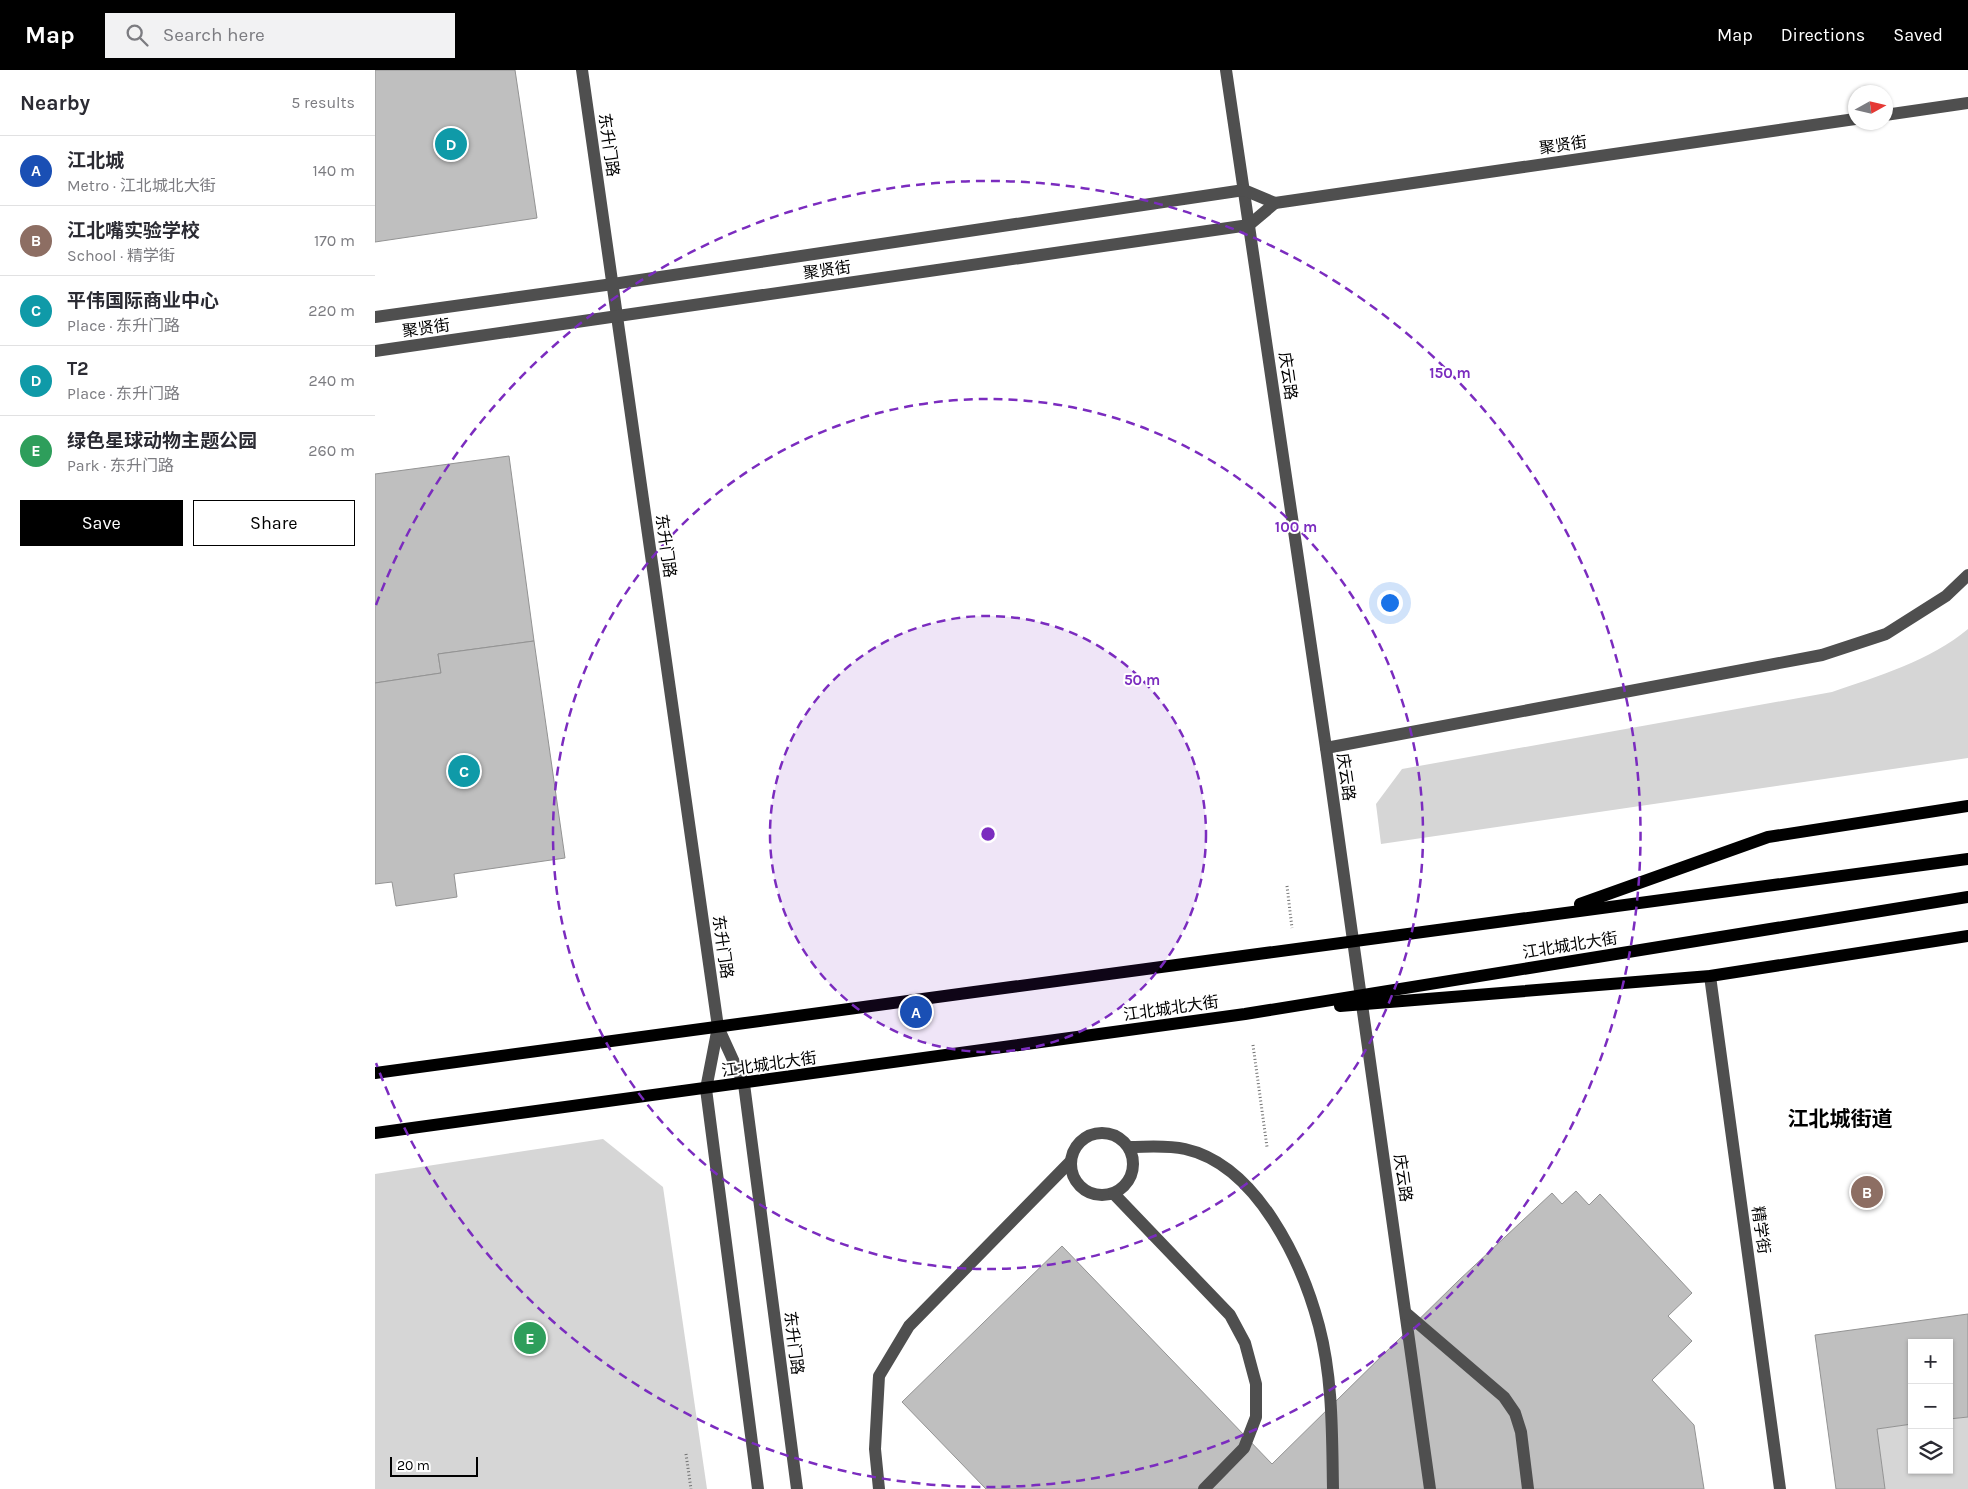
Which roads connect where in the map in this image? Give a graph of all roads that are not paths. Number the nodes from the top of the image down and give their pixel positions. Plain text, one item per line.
1 (582, 70) edge
2 (1226, 70) edge
3 (1968, 103) edge
4 (1893, 113) edge
5 (1848, 120) edge
6 (1244, 190) junction
7 (1275, 203) junction
8 (1249, 225) junction
9 (613, 284) junction
10 (375, 317) edge
11 (617, 317) junction
12 (375, 351) edge
13 (1968, 576) edge
14 (1326, 748) junction
15 (1968, 806) edge
16 (1968, 860) edge
17 (1968, 897) edge
18 (1557, 912) junction
19 (1968, 936) edge
20 (1710, 976) junction
21 (1245, 1014) junction
22 (718, 1027) junction
23 (375, 1073) edge
24 (744, 1084) junction
25 (706, 1089) junction
26 (375, 1133) edge
27 (1129, 1147) junction
28 (1070, 1162) junction
29 (1114, 1194) junction
30 (1406, 1314) junction
31 (758, 1489) edge
32 (797, 1489) edge
33 (879, 1489) edge
34 (1204, 1489) edge
35 (1333, 1489) edge
36 (1430, 1489) edge
37 (1529, 1489) edge
38 (1780, 1489) edge

1 - 9 street, 东升门路
2 - 6 street, 庆云路
3 - 4 street
5 - 7 street, 聚贤街
6 - 7 street
6 - 8 street, 庆云路
6 - 9 street, 聚贤街
7 - 8 street
8 - 11 street, 聚贤街
8 - 14 street, 庆云路
9 - 10 street, 聚贤街
9 - 11 street, 东升门路
11 - 12 street, 聚贤街
11 - 22 street, 东升门路
13 - 14 street
14 - 30 street, 庆云路
15 - 18 main road
16 - 18 main road, 江北城北大街
17 - 21 main road, 江北城北大街
18 - 22 main road, 江北城北大街
19 - 20 main road
20 - 21 main road
20 - 38 street, 精学街
21 - 24 main road, 江北城北大街
22 - 23 main road, 江北城北大街
22 - 24 street, 东升门路
22 - 25 street, 东升门路
24 - 25 main road, 江北城北大街
24 - 32 street, 东升门路
25 - 26 main road, 江北城北大街
25 - 31 street, 东升门路
27 - 28 street
27 - 29 street
27 - 35 street
28 - 29 street
28 - 33 street
29 - 34 street
30 - 36 street, 庆云路
30 - 37 street

